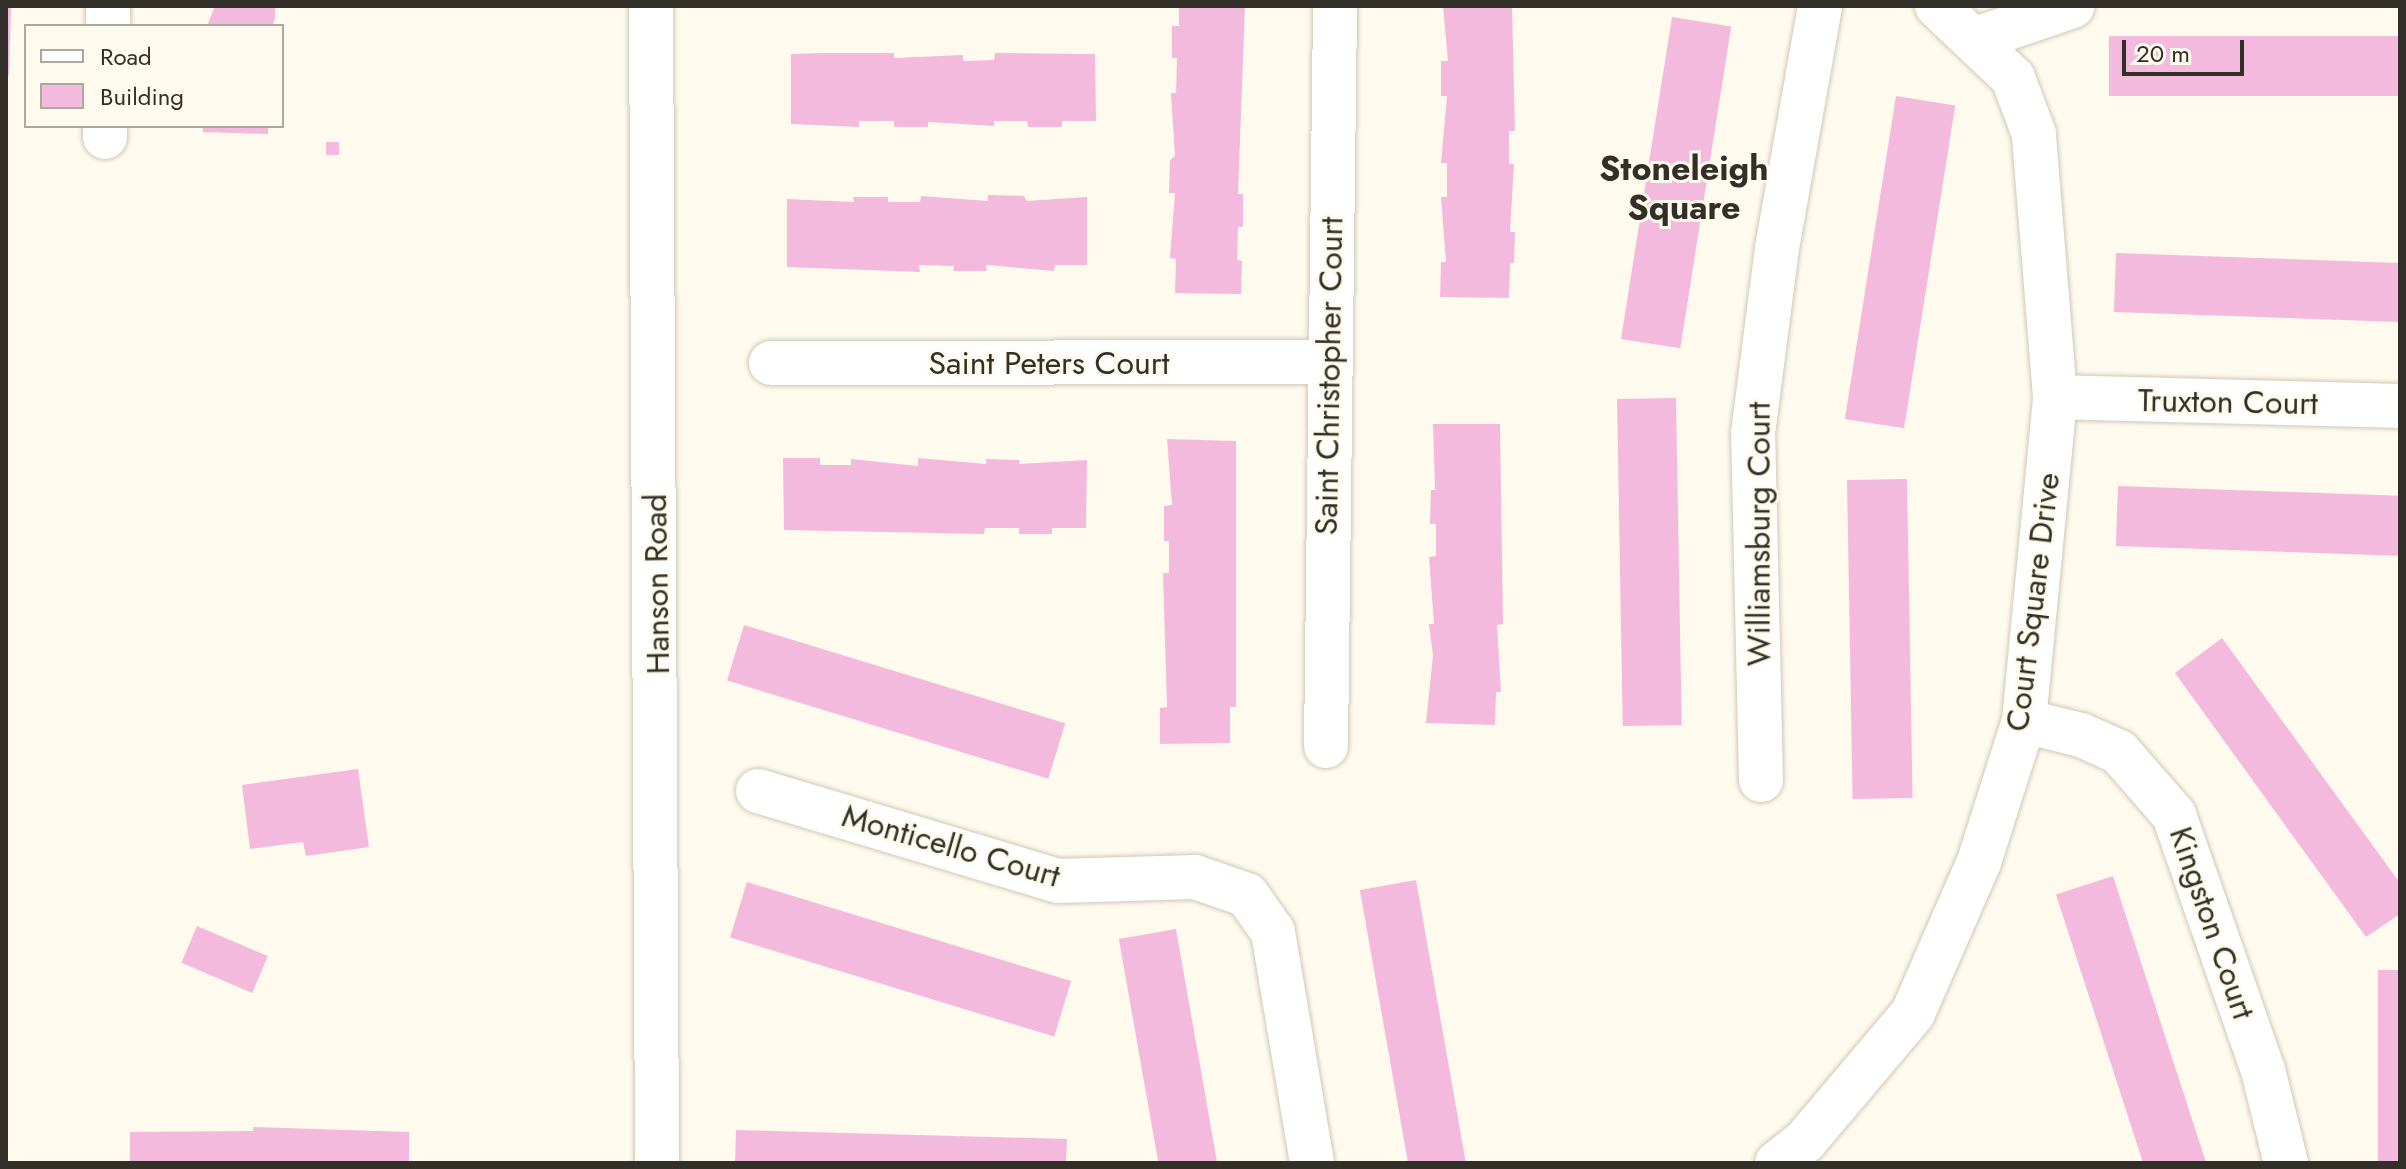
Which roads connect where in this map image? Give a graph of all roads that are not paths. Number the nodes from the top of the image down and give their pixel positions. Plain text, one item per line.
1 (651, 6) edge
2 (1335, 6) edge
3 (1820, 6) edge
4 (1937, 6) edge
5 (2073, 6) edge
6 (1976, 39) junction
7 (1328, 362) junction
8 (771, 363) dead end
9 (2055, 397) junction
10 (2400, 406) edge
11 (2024, 721) junction
12 (1326, 746) dead end
13 (1761, 780) dead end
14 (758, 791) dead end
15 (657, 1163) edge
16 (1312, 1163) edge
17 (1777, 1163) edge
18 (2286, 1163) edge

1 - 15 street, Hanson Road
2 - 7 street, Saint Christopher Court
3 - 13 street, Williamsburg Court
4 - 6 street, Court Square Drive
5 - 6 street
6 - 9 street, Court Square Drive
7 - 8 street, Saint Peters Court
7 - 12 street, Saint Christopher Court
9 - 10 street, Truxton Court
9 - 11 street, Court Square Drive
11 - 17 street, Court Square Drive
11 - 18 street, Kingston Court
14 - 16 street, Monticello Court

